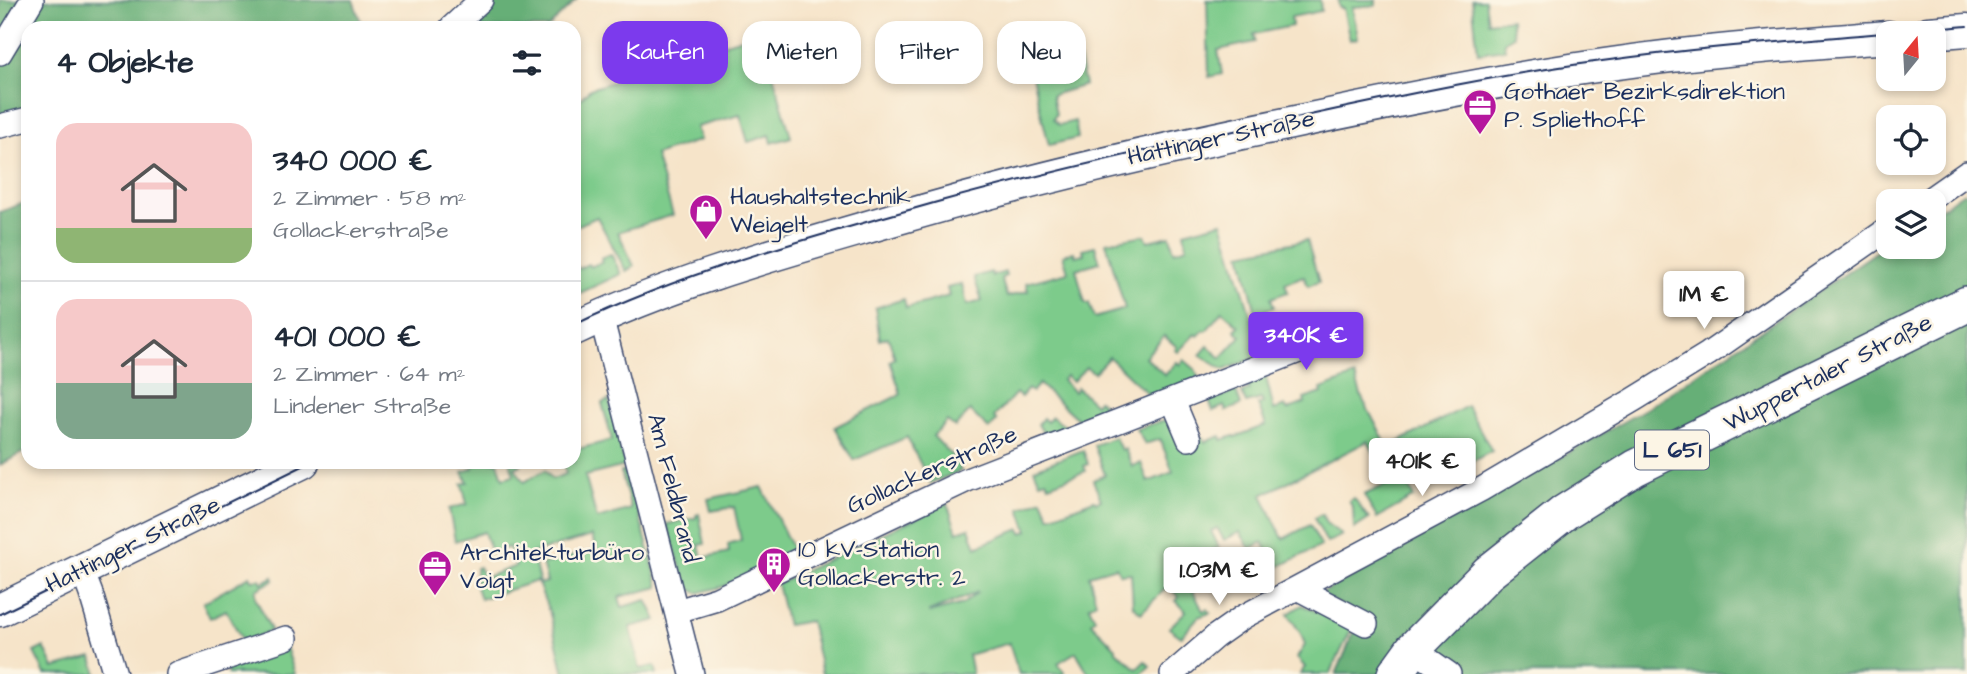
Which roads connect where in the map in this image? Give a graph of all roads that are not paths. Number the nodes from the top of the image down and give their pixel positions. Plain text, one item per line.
1 (32, 0) edge
2 (481, 0) edge
3 (458, 21) edge
4 (1967, 30) edge
5 (1946, 32) edge
6 (1876, 38) edge
7 (0, 52) edge
8 (21, 122) edge
9 (0, 127) edge
10 (1967, 173) edge
11 (1944, 189) edge
12 (1876, 237) edge
13 (1967, 304) edge
14 (588, 323) edge
15 (1312, 336) dead end
16 (1173, 401) junction
17 (1189, 439) dead end
18 (289, 469) edge
19 (82, 570) junction
20 (1298, 589) junction
21 (0, 610) edge
22 (677, 611) junction
23 (1366, 624) dead end
24 (286, 638) dead end
25 (1404, 661) edge
26 (115, 674) edge
27 (178, 674) edge
28 (692, 674) edge
29 (1172, 674) edge
30 (1449, 674) edge

1 - 7 street
2 - 3 street
4 - 5 street
6 - 14 street, Hattinger Straße
8 - 9 street
10 - 11 street
12 - 20 street
13 - 25 main road, Wuppertaler Straße / L 651
14 - 22 street, Am Feldbrand
15 - 16 street, Gollackerstraße
16 - 17 street
16 - 22 street, Gollackerstraße
18 - 19 street, Hattinger Straße
19 - 21 street, Hattinger Straße
19 - 26 street
20 - 23 street
20 - 29 street
22 - 28 street, Am Feldbrand
24 - 27 street
25 - 30 street

